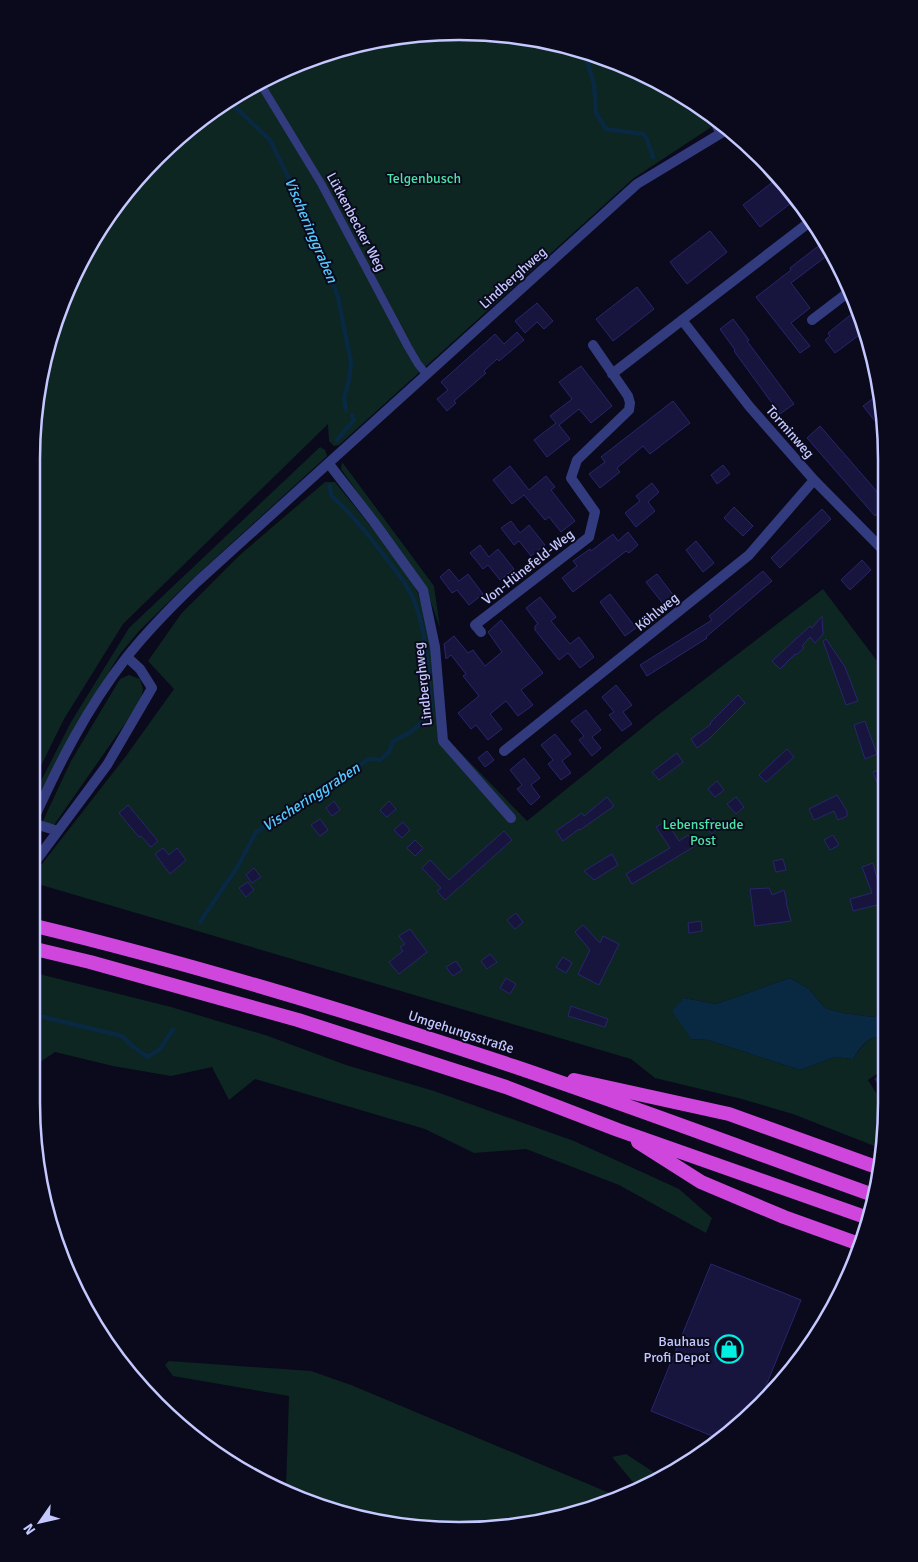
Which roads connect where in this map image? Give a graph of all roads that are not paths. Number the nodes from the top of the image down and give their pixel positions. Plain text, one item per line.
1 (264, 88) edge
2 (721, 133) edge
3 (806, 225) edge
4 (844, 295) edge
5 (682, 320) junction
6 (812, 320) dead end
7 (593, 345) dead end
8 (426, 374) junction
9 (612, 374) junction
10 (329, 464) junction
11 (814, 480) junction
12 (878, 546) edge
13 (481, 632) dead end
14 (127, 657) junction
15 (504, 751) dead end
16 (40, 806) edge
17 (511, 818) dead end
18 (40, 824) edge
19 (58, 831) junction
20 (40, 855) edge
21 (40, 927) edge
22 (40, 950) edge
23 (515, 1067) junction
24 (618, 1130) junction
25 (873, 1166) edge
26 (868, 1193) edge
27 (862, 1216) edge
28 (854, 1243) edge

1 - 8 lane, Lütkenbecker Weg
2 - 8 street, Lindberghweg
3 - 5 street
4 - 6 street
5 - 9 street
5 - 11 street, Torminweg
7 - 9 street, Von-Hünefeld-Weg
8 - 10 street, Lindberghweg
9 - 13 street, Von-Hünefeld-Weg
10 - 14 street, Lindberghweg
10 - 17 street, Lindberghweg
11 - 12 street, Torminweg
11 - 15 street, Köhlweg
14 - 16 street, Lindberghweg
14 - 19 street
18 - 19 street, Lindberghweg
19 - 20 street
21 - 23 highway, Umgehungsstraße
22 - 24 highway
23 - 25 highway
23 - 26 highway, Umgehungsstraße
24 - 27 highway
24 - 28 highway

